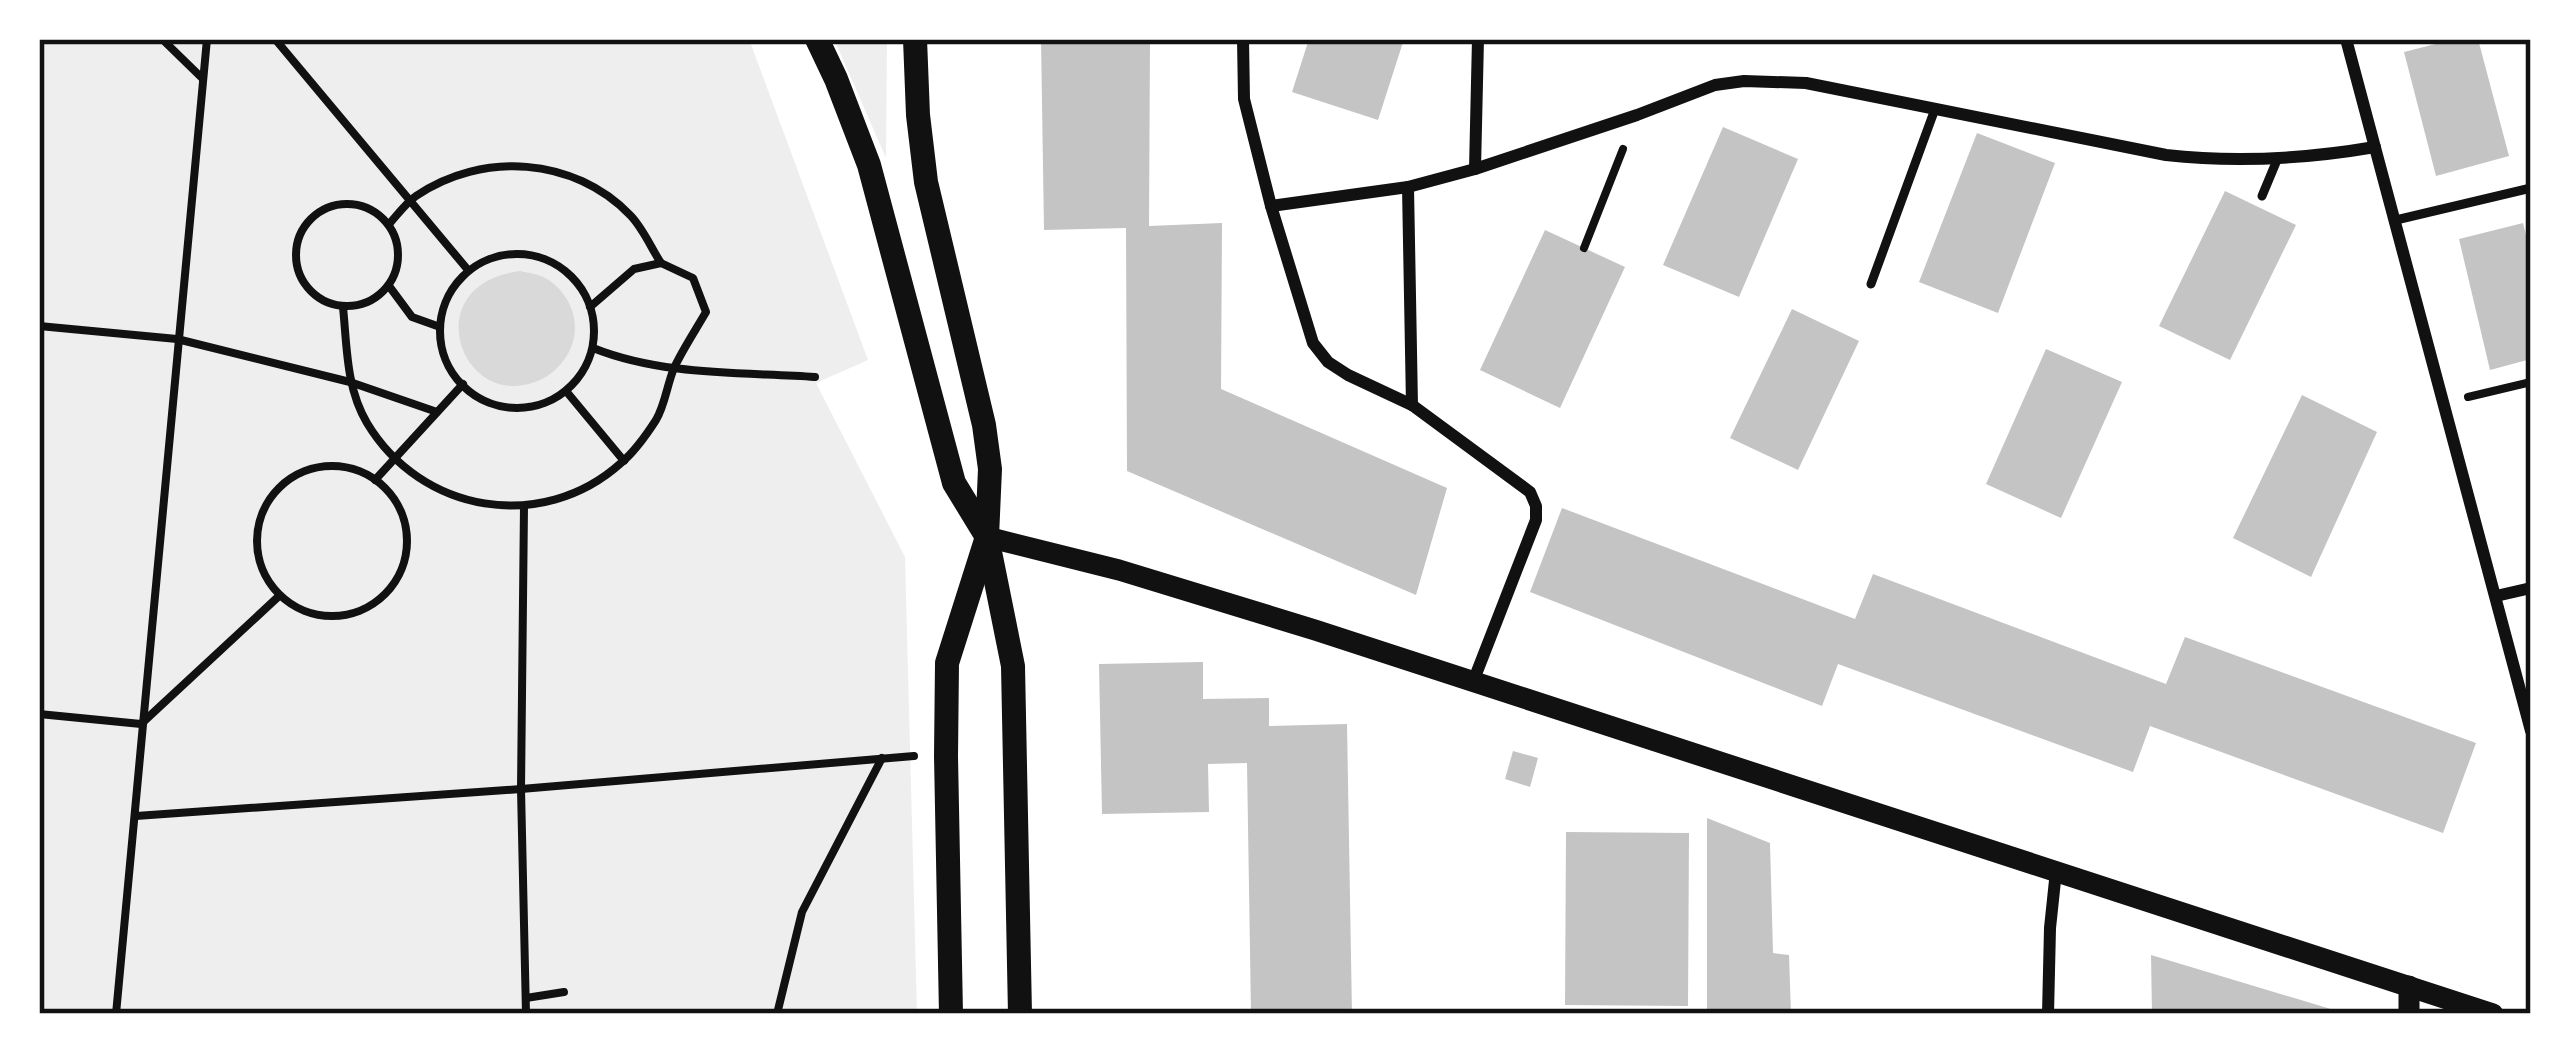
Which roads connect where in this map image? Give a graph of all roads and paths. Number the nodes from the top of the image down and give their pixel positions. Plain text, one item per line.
1 (162, 39) edge
2 (206, 39) edge
3 (275, 39) edge
4 (818, 39) edge
5 (915, 39) edge
6 (1243, 39) edge
7 (1478, 39) edge
8 (2346, 39) edge
9 (203, 79) junction
10 (1935, 109) junction
11 (1637, 115) junction
12 (2375, 147) junction
13 (2277, 160) junction
14 (1475, 170) junction
15 (1408, 187) junction
16 (2531, 188) edge
17 (2262, 196) dead end
18 (411, 199) junction
19 (1271, 206) junction
20 (2396, 220) junction
21 (390, 223) junction
22 (1584, 248) dead end
23 (661, 263) junction
24 (468, 270) junction
25 (1871, 284) dead end
26 (388, 286) junction
27 (343, 307) junction
28 (590, 307) junction
29 (39, 326) edge
30 (440, 327) junction
31 (178, 339) junction
32 (593, 348) junction
33 (674, 369) junction
34 (814, 376) dead end
35 (350, 382) junction
36 (2531, 382) edge
37 (463, 384) junction
38 (566, 391) junction
39 (2444, 403) junction
40 (1412, 405) junction
41 (437, 412) junction
42 (396, 458) junction
43 (624, 461) junction
44 (375, 480) junction
45 (524, 506) junction
46 (987, 537) junction
47 (2531, 588) edge
48 (279, 596) junction
49 (2496, 596) junction
50 (1473, 682) junction
51 (39, 714) edge
52 (141, 724) junction
53 (2531, 731) edge
54 (946, 756) junction
55 (882, 758) junction
56 (520, 789) junction
57 (136, 816) junction
58 (2056, 871) junction
59 (2409, 986) junction
60 (564, 992) dead end
61 (526, 998) junction
62 (116, 1014) edge
63 (526, 1014) edge
64 (777, 1014) edge
65 (951, 1014) edge
66 (1020, 1014) edge
67 (2048, 1014) edge
68 (2409, 1014) edge
69 (2494, 1014) edge

1 - 9 path
2 - 9 path
3 - 18 path
4 - 46 main road
5 - 46 main road
6 - 19 street
7 - 14 street
8 - 12 street
9 - 31 path
10 - 11 street
10 - 13 street
10 - 25 lane
11 - 14 street
11 - 22 path
12 - 13 street
12 - 20 street
13 - 17 lane
14 - 15 street
15 - 19 street
15 - 40 street
16 - 20 lane
18 - 21 path
18 - 23 path
18 - 24 path
19 - 40 street
20 - 39 street
21 - 26 path
21 - 27 path
23 - 28 path
23 - 33 path
24 - 28 path
24 - 30 path
26 - 27 path
26 - 30 path
27 - 35 path
28 - 32 path
29 - 31 path
30 - 37 path
31 - 35 path
31 - 52 path
32 - 33 path
32 - 38 path
33 - 34 path
33 - 43 path
35 - 41 path
35 - 42 path
36 - 39 path
37 - 38 path
37 - 41 path
38 - 43 path
39 - 49 street
40 - 50 street
41 - 42 path
42 - 44 path
42 - 45 path
43 - 45 path
44 - 48 path
44 - 48 path
45 - 56 path
46 - 50 street
46 - 54 main road
46 - 66 main road
47 - 49 street
48 - 52 path
49 - 53 street
50 - 58 street
51 - 52 path
52 - 57 path
54 - 55 path
54 - 65 main road
55 - 56 path
55 - 64 path
56 - 57 path
56 - 61 path
57 - 62 path
58 - 59 street
58 - 67 street
59 - 68 street
59 - 69 street
60 - 61 path
61 - 63 path

